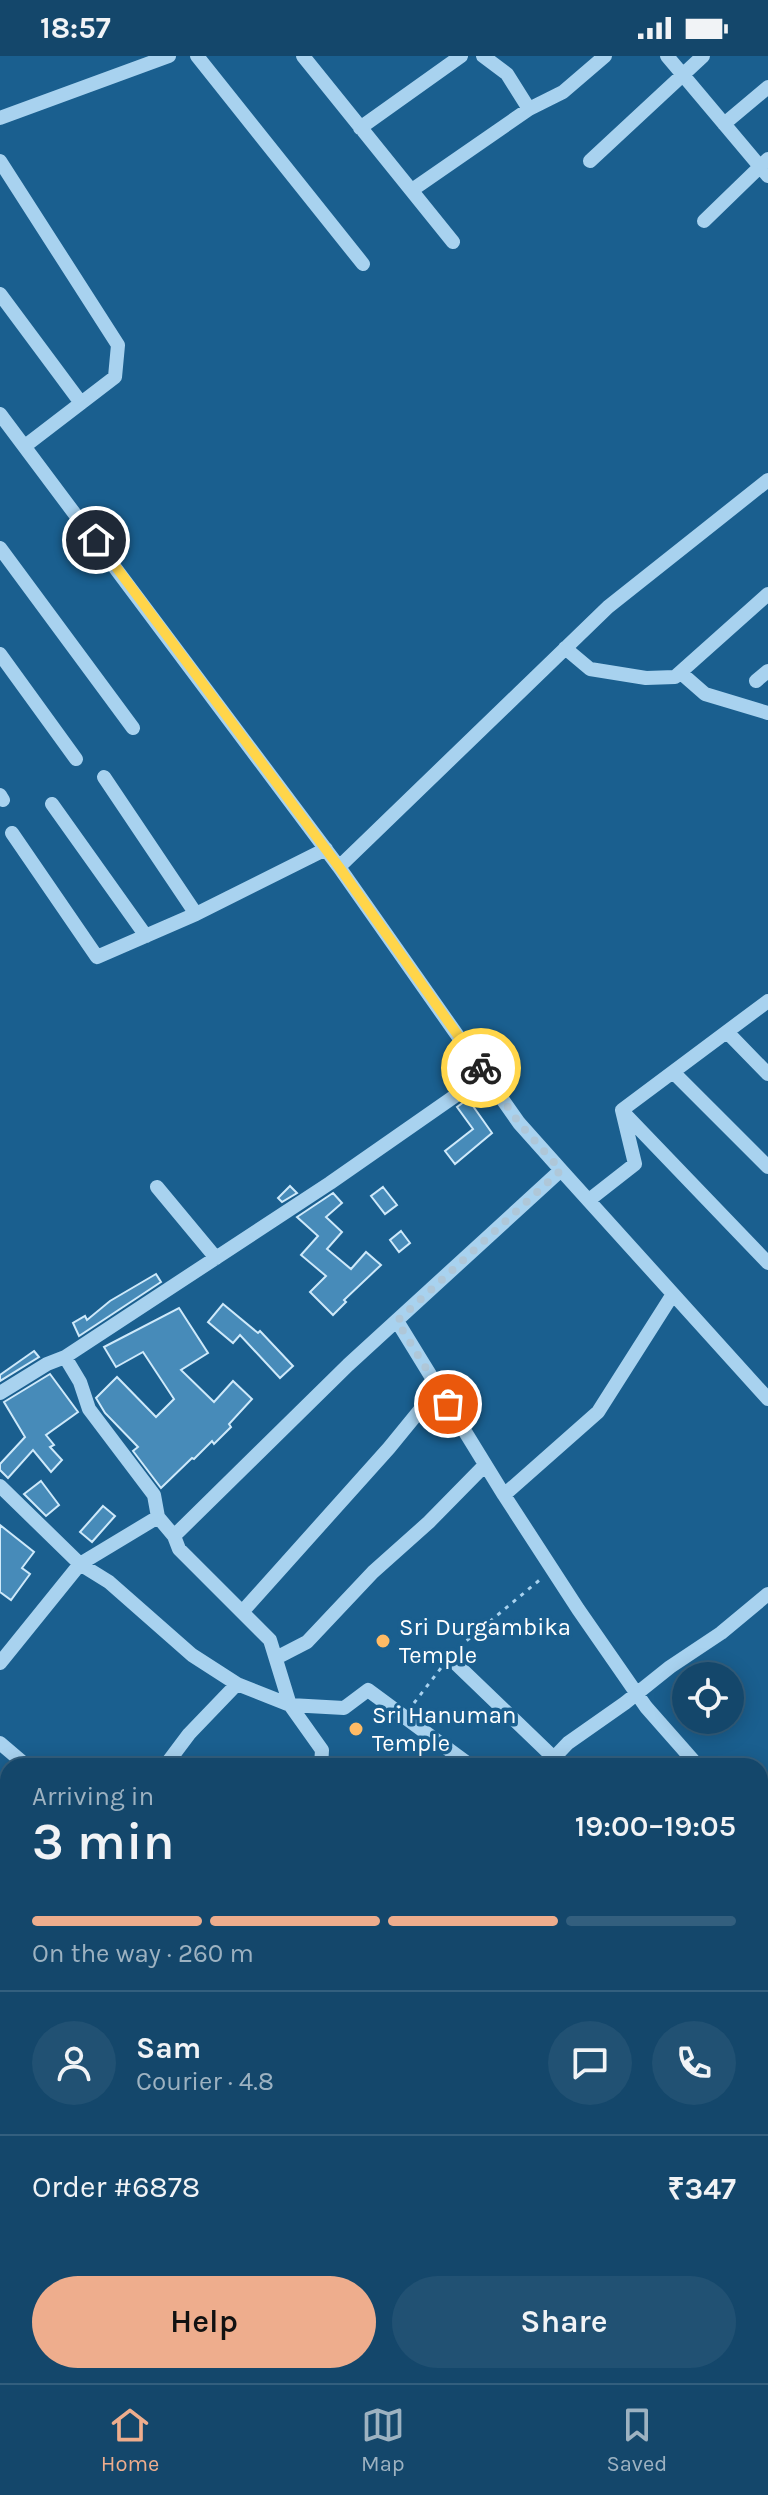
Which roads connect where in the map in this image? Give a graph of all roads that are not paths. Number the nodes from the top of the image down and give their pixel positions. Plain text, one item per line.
1 (169, 56) edge
2 (197, 56) edge
3 (303, 56) edge
4 (461, 56) edge
5 (483, 56) edge
6 (605, 56) edge
7 (667, 56) edge
8 (703, 56) edge
9 (681, 74) junction
10 (768, 87) edge
11 (529, 109) junction
12 (0, 118) edge
13 (724, 124) junction
14 (360, 128) junction
15 (0, 161) edge
16 (590, 161) dead end
17 (765, 167) edge
18 (412, 190) junction
19 (704, 221) dead end
20 (453, 242) dead end
21 (363, 264) dead end
22 (0, 294) edge
23 (81, 403) junction
24 (0, 414) edge
25 (25, 446) junction
26 (768, 480) edge
27 (0, 548) edge
28 (768, 594) edge
29 (565, 648) junction
30 (0, 654) edge
31 (681, 673) junction
32 (768, 713) edge
33 (133, 728) dead end
34 (76, 759) dead end
35 (104, 777) dead end
36 (52, 804) dead end
37 (12, 833) dead end
38 (326, 849) junction
39 (339, 867) junction
40 (196, 914) junction
41 (146, 936) junction
42 (768, 1001) edge
43 (727, 1032) junction
44 (673, 1072) junction
45 (768, 1074) edge
46 (485, 1075) junction
47 (622, 1110) junction
48 (768, 1167) edge
49 (561, 1170) junction
50 (157, 1187) dead end
51 (589, 1200) junction
52 (216, 1258) junction
53 (768, 1263) edge
54 (673, 1294) junction
55 (397, 1321) junction
56 (65, 1357) junction
57 (438, 1388) junction
58 (0, 1393) edge
59 (768, 1399) edge
60 (485, 1465) junction
61 (0, 1486) edge
62 (504, 1495) junction
63 (158, 1517) junction
64 (174, 1536) junction
65 (80, 1564) junction
66 (768, 1594) edge
67 (243, 1611) junction
68 (276, 1658) junction
69 (450, 1658) road end
70 (0, 1663) edge
71 (237, 1684) junction
72 (637, 1694) junction
73 (290, 1705) junction
74 (0, 1743) edge
75 (18, 1758) edge
76 (171, 1758) edge
77 (322, 1758) edge
78 (460, 1758) edge
79 (546, 1758) edge
80 (554, 1758) edge
81 (691, 1758) edge

1 - 12 street
2 - 21 street
3 - 14 street
4 - 14 street
5 - 11 street
6 - 11 street
7 - 9 street
8 - 9 street
9 - 13 street
9 - 16 street
10 - 13 street
11 - 18 street
13 - 17 street
14 - 18 street
15 - 23 street
17 - 19 street
18 - 20 street
22 - 23 street
23 - 25 street
24 - 25 street
25 - 38 street
26 - 29 street
27 - 33 street
28 - 31 street
29 - 31 street
29 - 39 street
30 - 34 street
31 - 32 street
35 - 40 street
36 - 41 street
37 - 41 street
38 - 39 street
38 - 40 street
39 - 46 street
40 - 41 street
42 - 43 street
43 - 44 street
43 - 45 street
44 - 47 street
44 - 48 street
46 - 49 street
46 - 52 street
47 - 51 street
47 - 53 street
49 - 51 street
49 - 55 street
50 - 52 street
51 - 54 street
52 - 56 street
54 - 59 street
54 - 62 street
55 - 57 street
55 - 64 street
56 - 58 street
56 - 63 street
57 - 60 street
57 - 67 street
60 - 62 street
60 - 68 street
61 - 65 street
62 - 72 street
63 - 64 street
63 - 65 street
64 - 67 street
65 - 70 street
65 - 71 street
66 - 72 street
67 - 68 street
68 - 73 street
69 - 79 street
71 - 73 street
71 - 76 street
72 - 80 street
72 - 81 street
73 - 77 street
73 - 78 street
74 - 75 street

